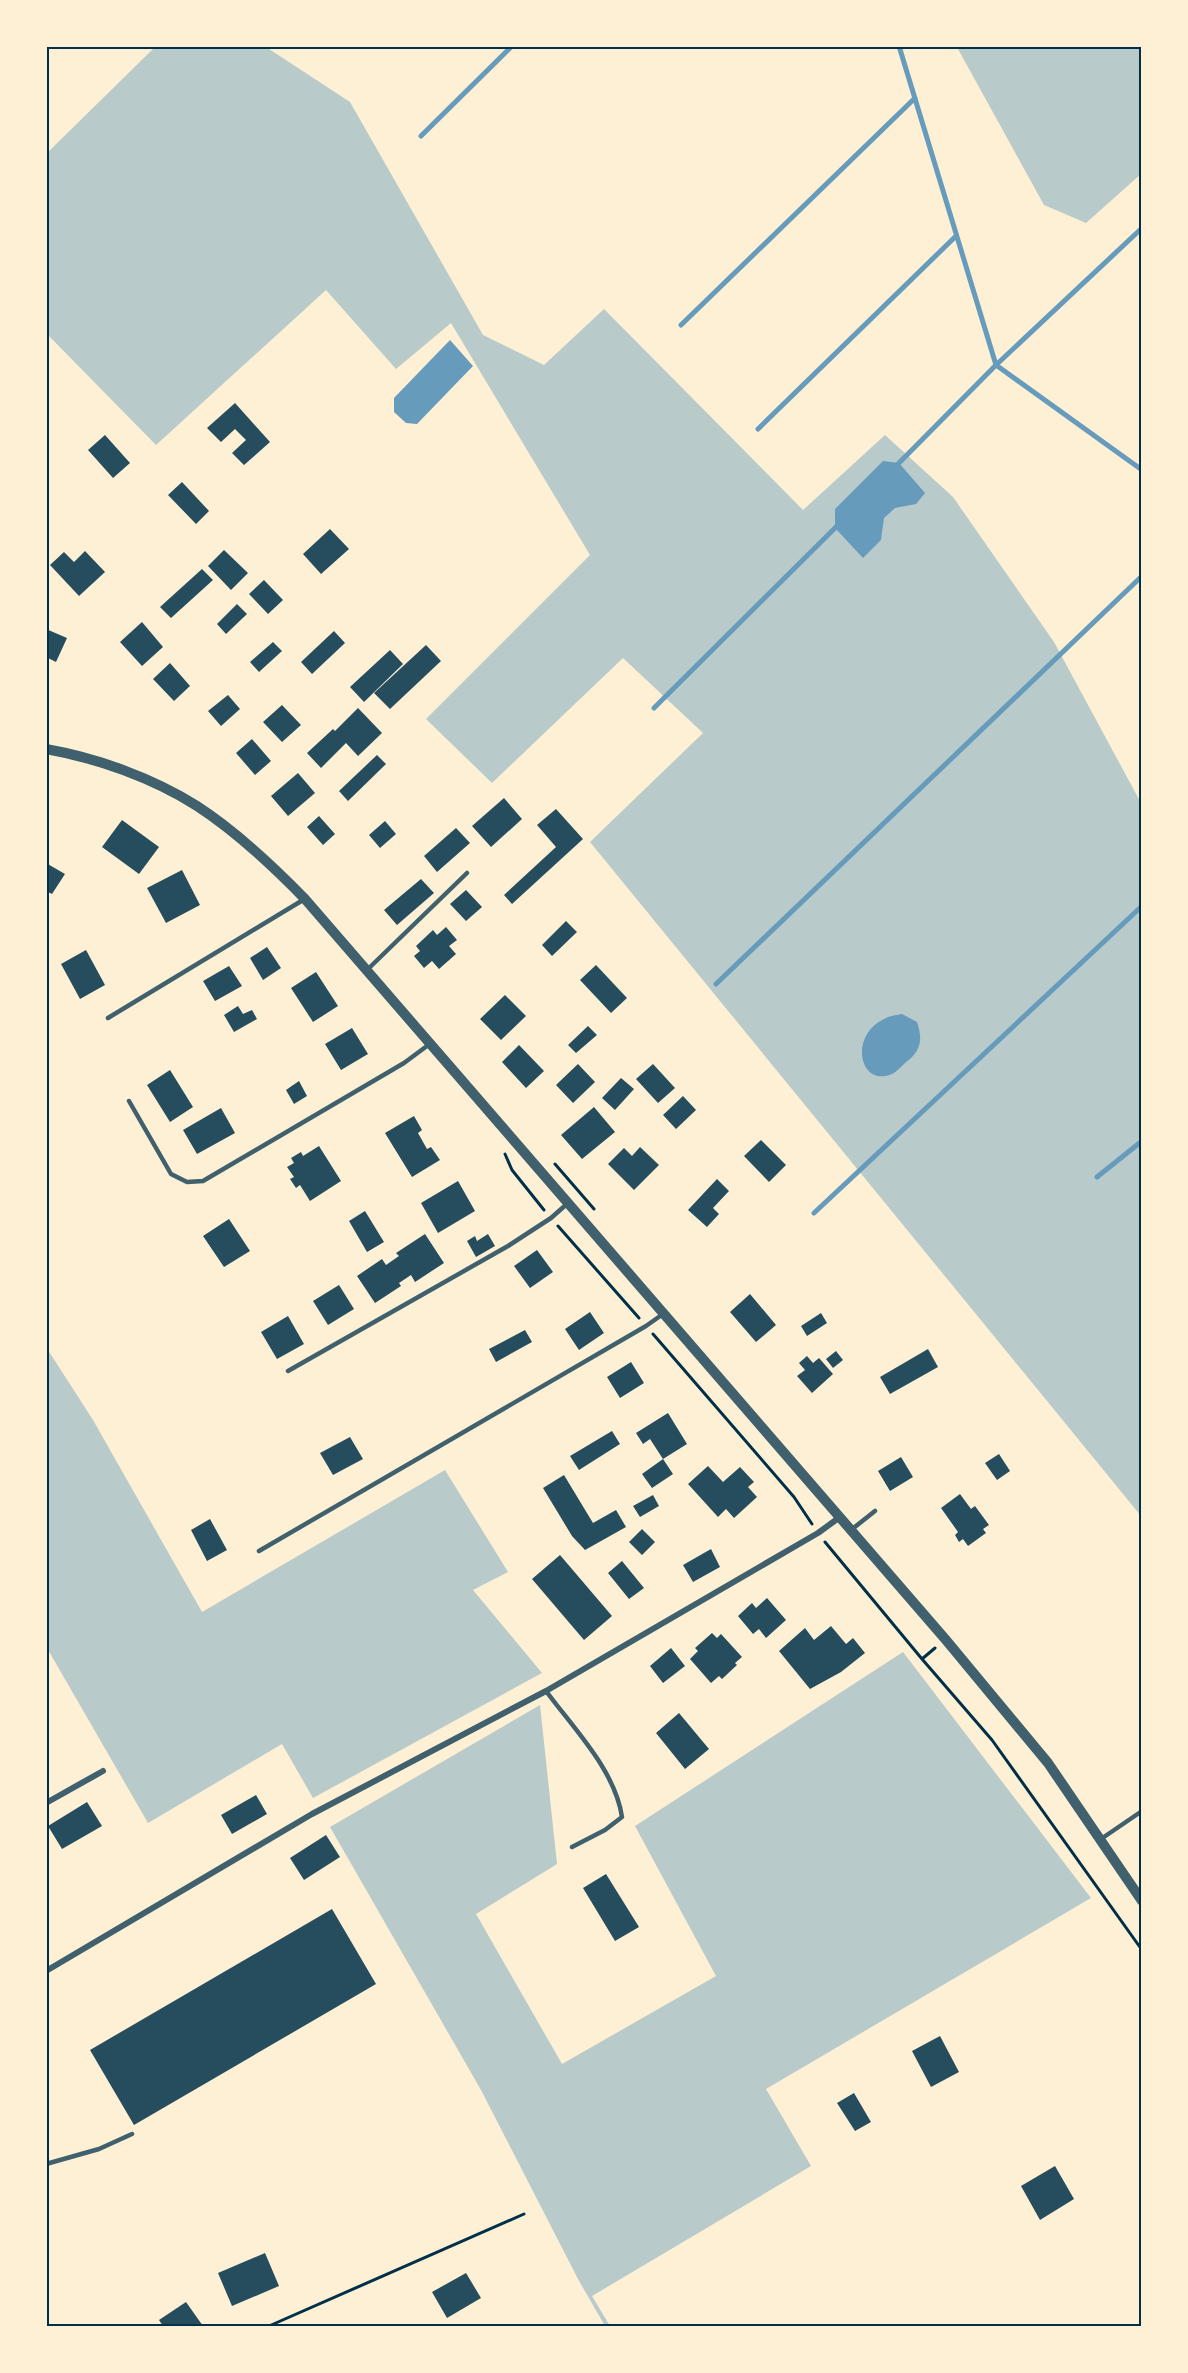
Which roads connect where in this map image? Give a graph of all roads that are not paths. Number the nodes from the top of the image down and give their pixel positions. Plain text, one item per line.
1 (46, 749) edge
2 (468, 873) dead end
3 (305, 899) junction
4 (368, 970) junction
5 (108, 1018) dead end
6 (431, 1043) junction
7 (129, 1101) dead end
8 (568, 1203) junction
9 (663, 1314) junction
10 (288, 1371) dead end
11 (875, 1510) dead end
12 (840, 1516) junction
13 (851, 1530) junction
14 (259, 1551) dead end
15 (546, 1691) junction
16 (103, 1771) dead end
17 (46, 1803) edge
18 (1142, 1811) edge
19 (1099, 1841) junction
20 (572, 1847) dead end
21 (1142, 1901) edge
22 (46, 1971) edge
23 (132, 2134) dead end
24 (46, 2164) edge

1 - 3 street
2 - 4 lane
3 - 4 street
3 - 5 lane
4 - 6 street
6 - 7 lane
6 - 8 street
8 - 9 street
8 - 10 lane
9 - 12 street
9 - 14 lane
11 - 13 lane
12 - 13 street
12 - 15 street
13 - 19 street
15 - 20 lane
15 - 22 street
16 - 17 street
18 - 19 lane
19 - 21 street
23 - 24 lane

